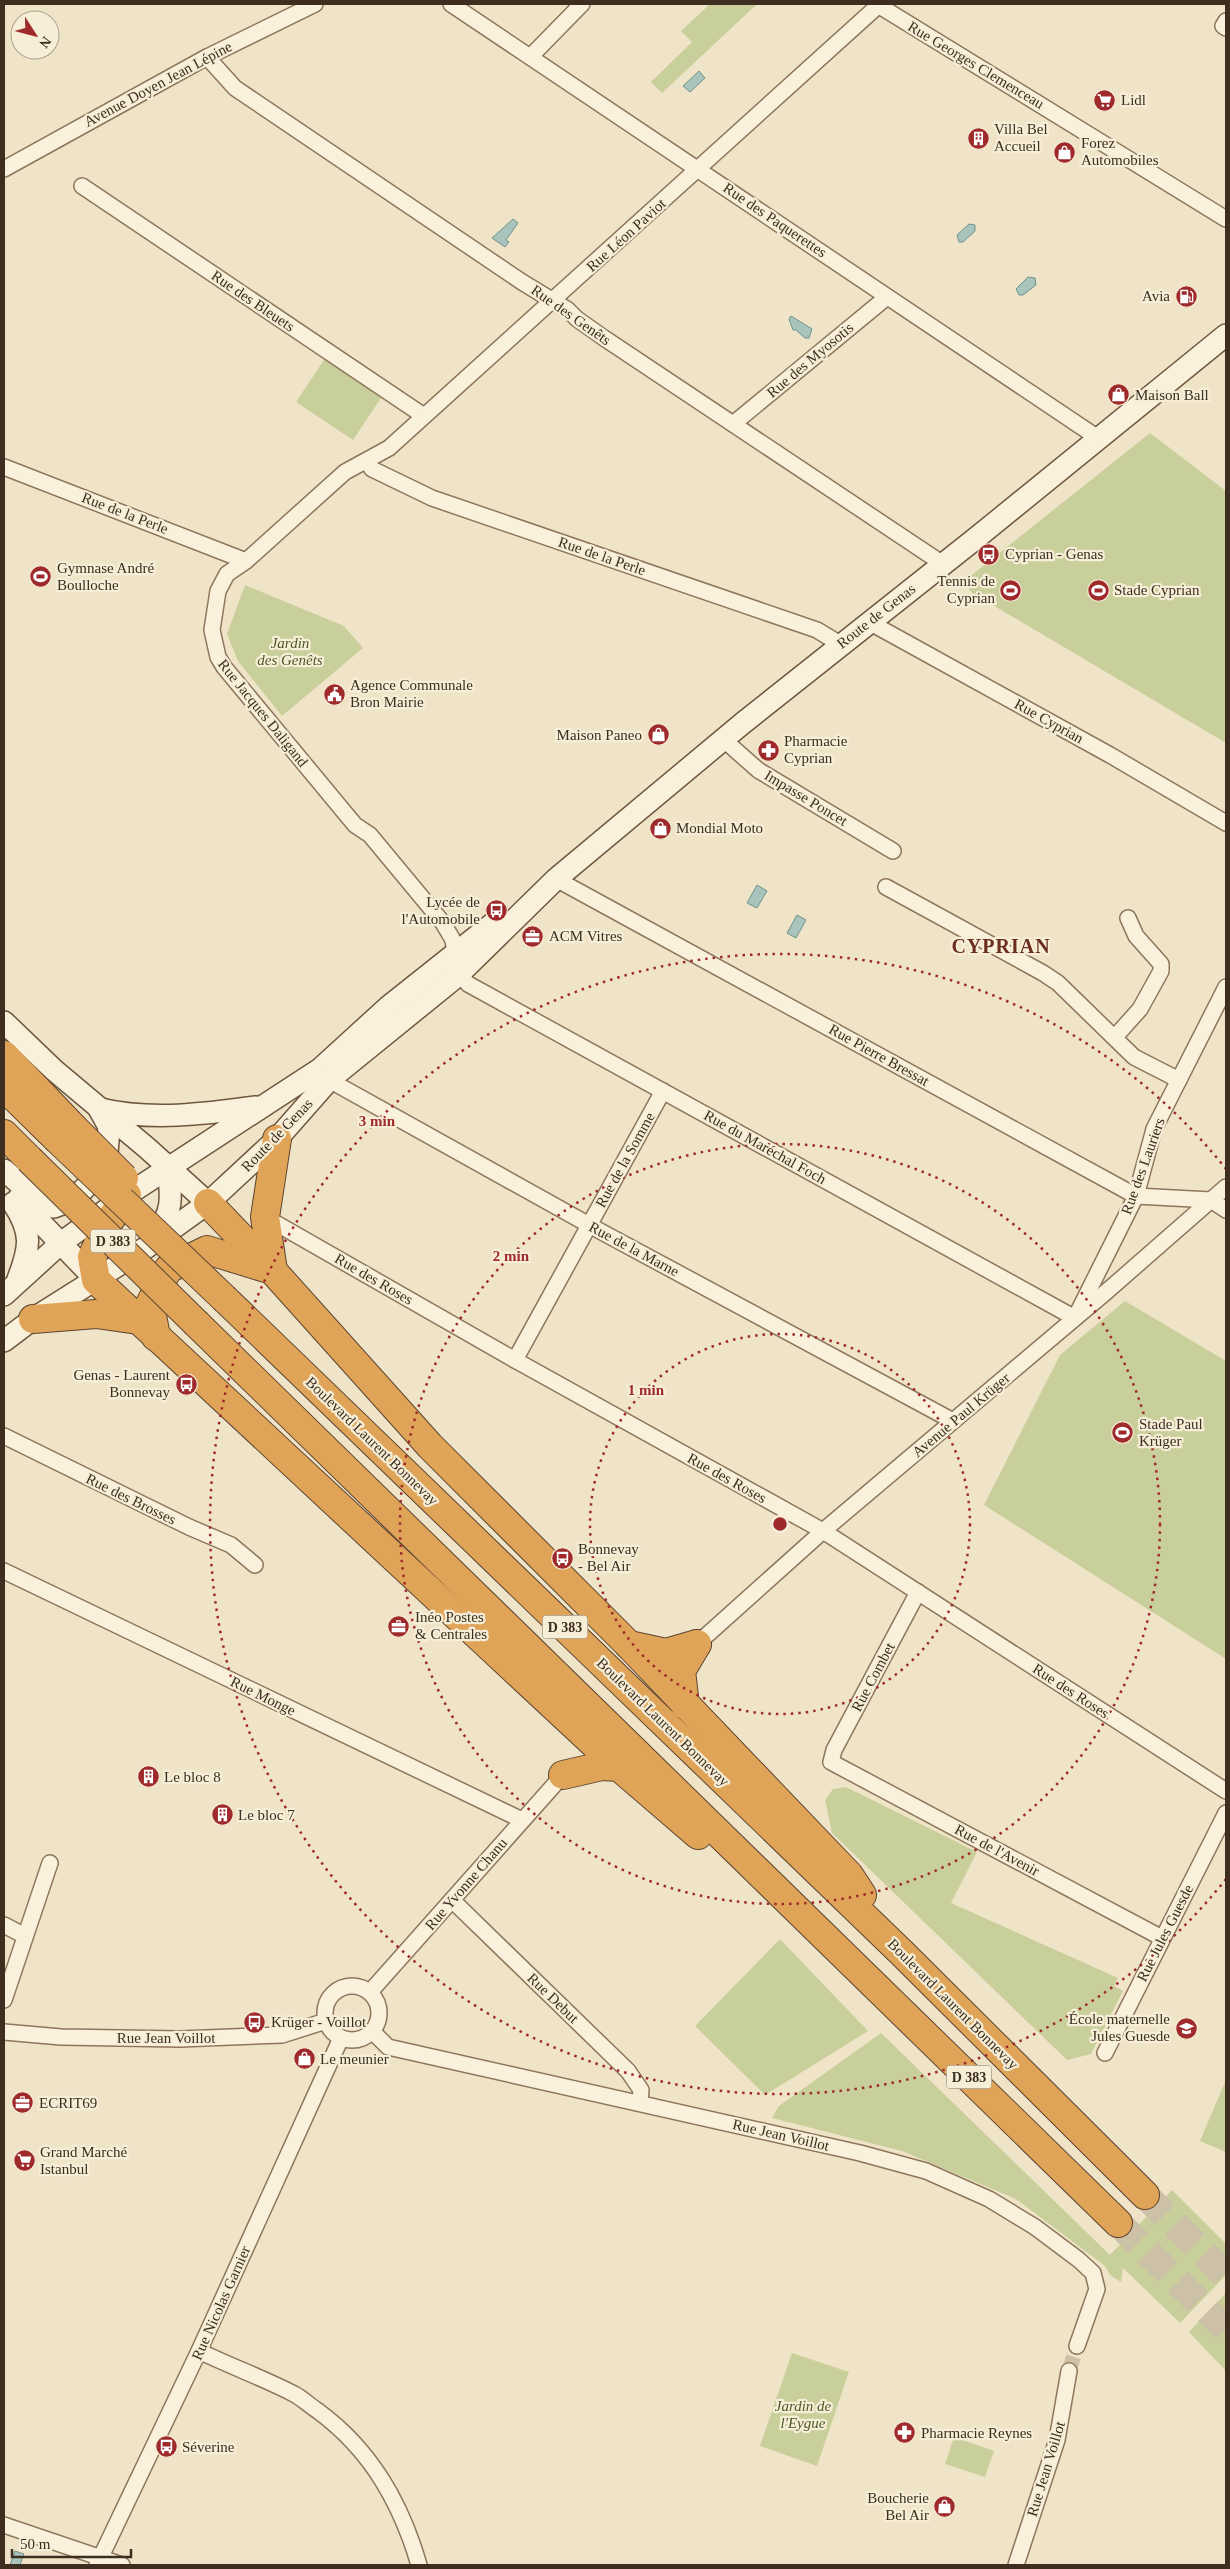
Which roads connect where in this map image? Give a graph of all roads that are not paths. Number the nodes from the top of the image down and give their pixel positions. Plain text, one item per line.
1 (315, 4) edge
2 (451, 4) edge
3 (582, 4) edge
4 (879, 5) edge
5 (1226, 21) edge
6 (1226, 28) edge
7 (531, 56) junction
8 (207, 58) junction
9 (699, 168) junction
10 (4, 169) edge
11 (82, 186) dead end
12 (1226, 219) edge
13 (887, 296) junction
14 (554, 300) junction
15 (1226, 335) edge
16 (424, 416) junction
17 (733, 424) junction
18 (1098, 438) junction
19 (367, 462) junction
20 (4, 467) edge
21 (246, 561) junction
22 (942, 564) junction
23 (869, 622) junction
24 (840, 644) junction
25 (723, 738) junction
26 (1226, 823) edge
27 (894, 851) dead end
28 (556, 879) junction
29 (886, 886) dead end
30 (1128, 918) dead end
31 (458, 961) junction
32 (1226, 987) edge
33 (388, 1007) junction
34 (4, 1022) edge
35 (1114, 1037) junction
36 (382, 1038) junction
37 (4, 1055) edge
38 (325, 1075) junction
39 (1179, 1080) junction
40 (4, 1087) edge
41 (663, 1091) junction
42 (263, 1106) junction
43 (98, 1108) junction
44 (64, 1132) junction
45 (4, 1134) edge
46 (276, 1139) junction
47 (168, 1168) junction
48 (4, 1170) edge
49 (4, 1186) edge
50 (1226, 1187) edge
51 (126, 1195) junction
52 (1136, 1196) junction
53 (1211, 1200) junction
54 (208, 1203) junction
55 (1226, 1210) edge
56 (265, 1217) junction
57 (590, 1225) junction
58 (61, 1243) junction
59 (155, 1243) junction
60 (273, 1270) junction
61 (96, 1280) junction
62 (10, 1289) edge
63 (1074, 1318) junction
64 (33, 1319) junction
65 (147, 1328) junction
66 (4, 1341) edge
67 (515, 1360) junction
68 (954, 1421) junction
69 (4, 1436) edge
70 (823, 1531) junction
71 (255, 1566) dead end
72 (4, 1571) edge
73 (918, 1592) junction
74 (697, 1644) junction
75 (629, 1645) junction
76 (686, 1705) junction
77 (572, 1722) junction
78 (831, 1762) joint
79 (619, 1767) junction
80 (563, 1775) junction
81 (1226, 1791) edge
82 (1226, 1814) edge
83 (522, 1820) junction
84 (50, 1863) dead end
85 (452, 1900) junction
86 (4, 1925) edge
87 (821, 1931) junction
88 (25, 1936) junction
89 (1162, 1938) junction
90 (903, 1954) junction
91 (370, 1992) junction
92 (4, 2000) edge
93 (326, 2021) junction
94 (4, 2032) edge
95 (373, 2032) junction
96 (341, 2038) junction
97 (1105, 2053) dead end
98 (640, 2103) junction
99 (1145, 2195) tunnel mouth
100 (1118, 2223) tunnel mouth
101 (1077, 2346) tunnel mouth
102 (199, 2351) junction
103 (1069, 2371) tunnel mouth
104 (4, 2525) edge
105 (99, 2562) edge
106 (122, 2565) edge
107 (419, 2565) edge
108 (1016, 2565) edge

1 - 8 street, Avenue Doyen Jean Lépine
2 - 7 street, Rue des Paquerettes
3 - 7 street
4 - 9 street, Rue Léon Paviot
4 - 12 street, Rue Georges Clemenceau
5 - 6 street
7 - 9 street, Rue des Paquerettes
8 - 10 street, Avenue Doyen Jean Lépine
8 - 14 street, Rue des Genêts
9 - 13 street, Rue des Paquerettes
9 - 14 street, Rue Léon Paviot
11 - 16 street, Rue des Bleuets
13 - 17 street, Rue des Myosotis
13 - 18 street, Rue des Paquerettes
14 - 16 street, Rue Léon Paviot
14 - 17 street, Rue des Genêts
15 - 18 main road, Route de Genas
16 - 19 street, Rue Léon Paviot
17 - 22 street, Rue des Genêts
18 - 22 main road, Route de Genas
19 - 21 street, Rue Jacques Daligand
19 - 24 street, Rue de la Perle
20 - 21 street, Rue de la Perle
21 - 31 street, Rue Jacques Daligand
22 - 23 main road, Route de Genas
23 - 24 main road, Route de Genas
23 - 26 street, Rue Cyprian
24 - 25 main road, Route de Genas
25 - 27 street, Impasse Poncet
25 - 28 main road, Route de Genas
28 - 31 main road, Route de Genas
28 - 52 street, Rue Pierre Bressat
29 - 35 street
30 - 35 street
31 - 33 main road, Route de Genas
31 - 36 main road, Route de Genas
31 - 41 street, Rue du Maréchal Foch
32 - 39 street, Rue des Lauriers
33 - 36 street
33 - 38 main road, Route de Genas
34 - 43 main road
35 - 39 street
36 - 38 main road, Route de Genas
37 - 44 highway
38 - 42 main road, Route de Genas
38 - 46 main road, Route de Genas
38 - 57 street, Rue de la Marne
39 - 52 street, Rue des Lauriers
40 - 44 highway
41 - 57 street, Rue de la Somme
41 - 63 street, Rue du Maréchal Foch
42 - 43 main road
42 - 47 main road, Route de Genas
43 - 47 main road
43 - 48 main road
44 - 59 highway, bridge
45 - 87 highway, D 383, bridge
46 - 54 main road, Route de Genas
46 - 56 highway
47 - 51 main road, Route de Genas
47 - 54 main road
47 - 59 main road
49 - 58 main road
49 - 62 main road
50 - 53 street, Avenue Paul Krüger
51 - 58 main road, Route de Genas
51 - 61 highway
52 - 53 street, Rue Pierre Bressat
52 - 63 street, Rue des Lauriers
53 - 55 street
53 - 63 street, Avenue Paul Krüger
54 - 59 main road, Route de Genas
54 - 60 highway
56 - 60 highway
56 - 67 street, Rue des Roses
57 - 67 street, Rue de la Somme
57 - 68 street, Rue de la Marne
58 - 61 main road
58 - 62 main road, Route de Genas
59 - 61 main road, Route de Genas
59 - 90 highway, Boulevard Laurent Bonnevay / D 383, bridge
60 - 65 highway
60 - 75 highway
61 - 64 main road, Route de Genas
61 - 65 highway
63 - 68 street, Avenue Paul Krüger
64 - 65 highway
64 - 66 main road, Route de Genas
65 - 77 highway
67 - 70 street, Rue des Roses
68 - 70 street, Avenue Paul Krüger
69 - 71 street, Rue des Brosses
70 - 73 street, Rue des Roses
70 - 74 street, Avenue Paul Krüger
72 - 83 street, Rue Monge
73 - 78 street, Rue Combet
73 - 81 street, Rue des Roses
74 - 75 highway
74 - 76 highway
75 - 76 highway
76 - 90 highway
77 - 79 highway
77 - 80 highway
78 - 89 street, Rue de l'Avenir
79 - 80 highway
79 - 87 highway
80 - 83 street, Rue Yvonne Chanu
82 - 89 street, Rue Jules Guesde
83 - 85 street, Rue Yvonne Chanu
84 - 88 street
85 - 91 street, Rue Yvonne Chanu
85 - 98 street, Rue Debut
86 - 88 street
87 - 100 highway, D 383
88 - 92 street
89 - 97 street, Rue Jules Guesde
90 - 99 highway, Boulevard Laurent Bonnevay / D 383
91 - 93 street
91 - 95 street
93 - 94 street, Rue Jean Voillot
93 - 96 street
95 - 96 street
95 - 98 street, Rue Jean Voillot
96 - 102 street, Rue Nicolas Garnier
98 - 101 street, Rue Jean Voillot
102 - 105 street, Rue Nicolas Garnier
102 - 107 street
103 - 108 street, Rue Jean Voillot
104 - 105 street
105 - 106 street

